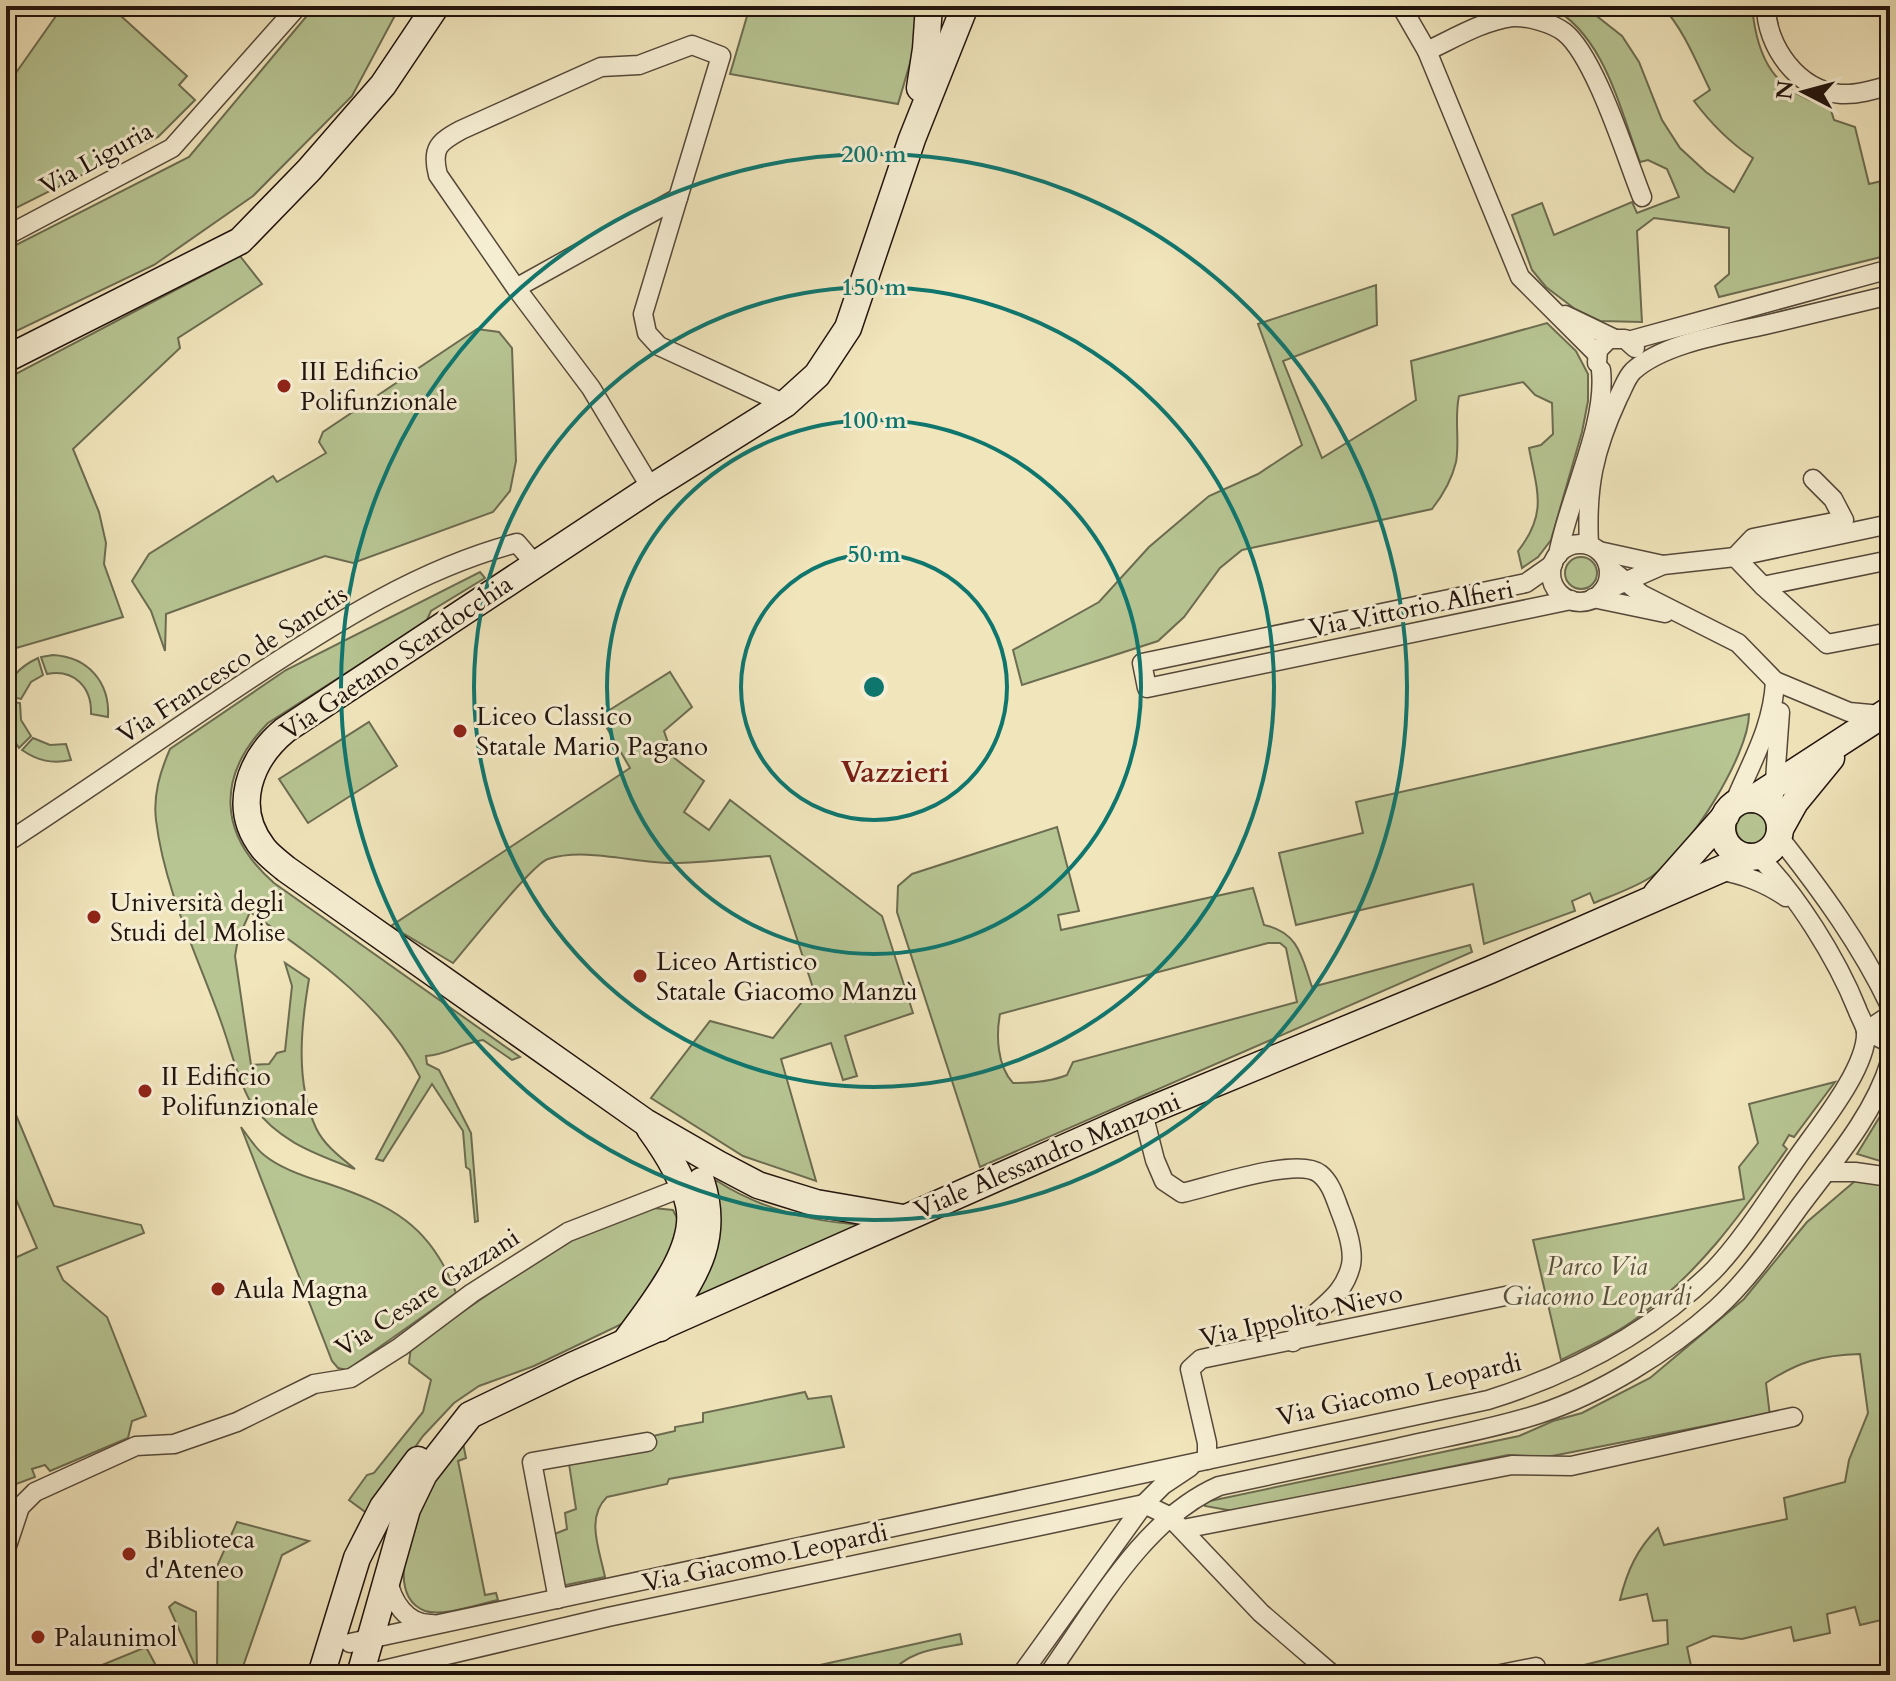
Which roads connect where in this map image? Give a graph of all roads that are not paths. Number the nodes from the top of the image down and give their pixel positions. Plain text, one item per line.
1 (298, 6) edge
2 (427, 6) edge
3 (436, 6) edge
4 (448, 6) edge
5 (929, 6) edge
6 (965, 6) edge
7 (1401, 6) edge
8 (1418, 6) edge
9 (1766, 6) edge
10 (419, 32) junction
11 (1427, 51) junction
12 (1890, 85) edge
13 (912, 139) junction
14 (1642, 197) dead end
15 (678, 198) junction
16 (6, 236) edge
17 (1886, 269) edge
18 (516, 288) junction
19 (1890, 295) edge
20 (1551, 308) junction
21 (1620, 339) junction
22 (6, 359) edge
23 (1599, 362) junction
24 (1632, 372) junction
25 (785, 404) junction
26 (1813, 479) dead end
27 (651, 488) junction
28 (1890, 524) edge
29 (1594, 548) junction
30 (1735, 557) junction
31 (1555, 560) junction
32 (1890, 560) edge
33 (535, 564) junction
34 (1663, 565) junction
35 (1609, 568) junction
36 (1626, 582) junction
37 (1763, 586) junction
38 (1598, 595) junction
39 (1571, 600) junction
40 (1686, 617) junction
41 (1890, 632) edge
42 (1256, 640) junction
43 (1261, 664) junction
44 (1775, 681) junction
45 (1885, 713) edge
46 (1852, 736) junction
47 (1760, 812) junction
48 (6, 843) edge
49 (1754, 856) junction
50 (1717, 870) junction
51 (1795, 903) junction
52 (1646, 904) junction
53 (1890, 1006) edge
54 (1890, 1015) edge
55 (1866, 1031) junction
56 (1890, 1043) edge
57 (1890, 1062) edge
58 (1832, 1110) junction
59 (1143, 1113) junction
60 (645, 1122) junction
61 (1856, 1127) junction
62 (684, 1145) junction
63 (1826, 1172) junction
64 (1890, 1177) edge
65 (692, 1184) junction
66 (903, 1218) junction
67 (1735, 1242) junction
68 (1760, 1261) junction
69 (1515, 1294) dead end
70 (660, 1328) junction
71 (1293, 1342) junction
72 (624, 1344) junction
73 (1488, 1400) junction
74 (1793, 1417) dead end
75 (458, 1427) junction
76 (1494, 1427) junction
77 (647, 1442) dead end
78 (1207, 1460) junction
79 (21, 1504) junction
80 (1144, 1504) junction
81 (6, 1521) edge
82 (1176, 1523) junction
83 (847, 1537) junction
84 (6, 1549) edge
85 (853, 1565) junction
86 (702, 1568) junction
87 (387, 1575) junction
88 (602, 1590) junction
89 (709, 1596) junction
90 (558, 1599) junction
91 (608, 1617) junction
92 (439, 1624) junction
93 (445, 1654) junction
94 (349, 1664) edge
95 (1536, 1667) dead end
96 (428, 1675) edge
97 (1021, 1675) edge
98 (1048, 1675) edge
99 (1333, 1675) edge
100 (1496, 1675) edge

1 - 16 street, Via Liguria
2 - 10 street
3 - 10 street
4 - 10 street
5 - 13 street, Via Gaetano Scardocchia
6 - 13 street, Via Gaetano Scardocchia
7 - 11 street
8 - 11 street
9 - 12 street
10 - 22 street
11 - 14 street
11 - 20 street
13 - 25 street, Via Gaetano Scardocchia
15 - 18 street
15 - 18 street
15 - 25 street
17 - 21 street
18 - 27 street
19 - 24 street
20 - 21 street
20 - 23 street
21 - 23 street
21 - 24 street
23 - 24 street
23 - 31 street
24 - 29 street
25 - 27 street, Via Gaetano Scardocchia
26 - 30 street
27 - 33 street, Via Gaetano Scardocchia
28 - 30 street
29 - 31 street
29 - 34 street
29 - 35 street
30 - 34 street
30 - 37 street
31 - 39 street
31 - 42 street, Via Vittorio Alfieri
32 - 37 street
33 - 48 street, Via Francesco de Sanctis
33 - 60 street, Via Gaetano Scardocchia
34 - 36 street
35 - 36 street
35 - 38 street
36 - 38 street
36 - 40 street
37 - 41 street
38 - 39 street
38 - 40 street
39 - 43 street, Via Vittorio Alfieri
40 - 44 street
42 - 43 street
42 - 43 street, Via Vittorio Alfieri
44 - 45 street
44 - 47 street
44 - 47 street
45 - 46 street, Viale Alessandro Manzoni
46 - 47 street, Viale Alessandro Manzoni
46 - 47 street, Viale Alessandro Manzoni
47 - 49 street
47 - 49 street
47 - 52 street, Viale Alessandro Manzoni
47 - 53 street
49 - 50 street, Viale Alessandro Manzoni
49 - 51 street
50 - 51 street
50 - 52 street, Viale Alessandro Manzoni
51 - 55 street
52 - 59 street, Viale Alessandro Manzoni
54 - 55 street
55 - 56 street
55 - 58 street, Via Giacomo Leopardi
57 - 61 street
58 - 61 street
58 - 67 street, Via Giacomo Leopardi
59 - 66 street, Viale Alessandro Manzoni
59 - 71 street
60 - 62 street, Via Gaetano Scardocchia
60 - 65 street, Via Gaetano Scardocchia
61 - 63 street
62 - 65 street, Via Gaetano Scardocchia
62 - 66 street, Via Gaetano Scardocchia
63 - 64 street
63 - 68 street
65 - 70 street, Via Gaetano Scardocchia
65 - 72 street, Via Gaetano Scardocchia
65 - 79 street, Via Cesare Gazzani
66 - 70 street, Viale Alessandro Manzoni
67 - 68 street
67 - 73 street, Via Giacomo Leopardi
68 - 76 street
69 - 71 street, Via Ippolito Nievo
70 - 72 street, Viale Alessandro Manzoni
71 - 78 street, Via Ippolito Nievo
72 - 75 street, Viale Alessandro Manzoni
73 - 76 street
73 - 78 street, Via Giacomo Leopardi
74 - 82 street
75 - 87 street, Viale Alessandro Manzoni
75 - 94 street, Viale Alessandro Manzoni
76 - 82 street
77 - 90 street
78 - 80 street, Via Giacomo Leopardi
78 - 83 street, Via Giacomo Leopardi
79 - 81 street, Via Cesare Gazzani
79 - 84 street
80 - 82 street
80 - 85 street, Via Giacomo Leopardi
80 - 97 street
82 - 98 street
82 - 99 street
83 - 85 street
83 - 86 street, Via Giacomo Leopardi
85 - 89 street, Via Giacomo Leopardi
86 - 88 street, Via Giacomo Leopardi
86 - 89 street
87 - 92 street
87 - 94 street, Viale Alessandro Manzoni
88 - 90 street, Via Giacomo Leopardi
88 - 91 street
89 - 91 street, Via Giacomo Leopardi
90 - 92 street, Via Giacomo Leopardi
91 - 93 street, Via Giacomo Leopardi
92 - 94 street, Via Giacomo Leopardi
93 - 94 street, Via Giacomo Leopardi
93 - 96 street
95 - 100 street

